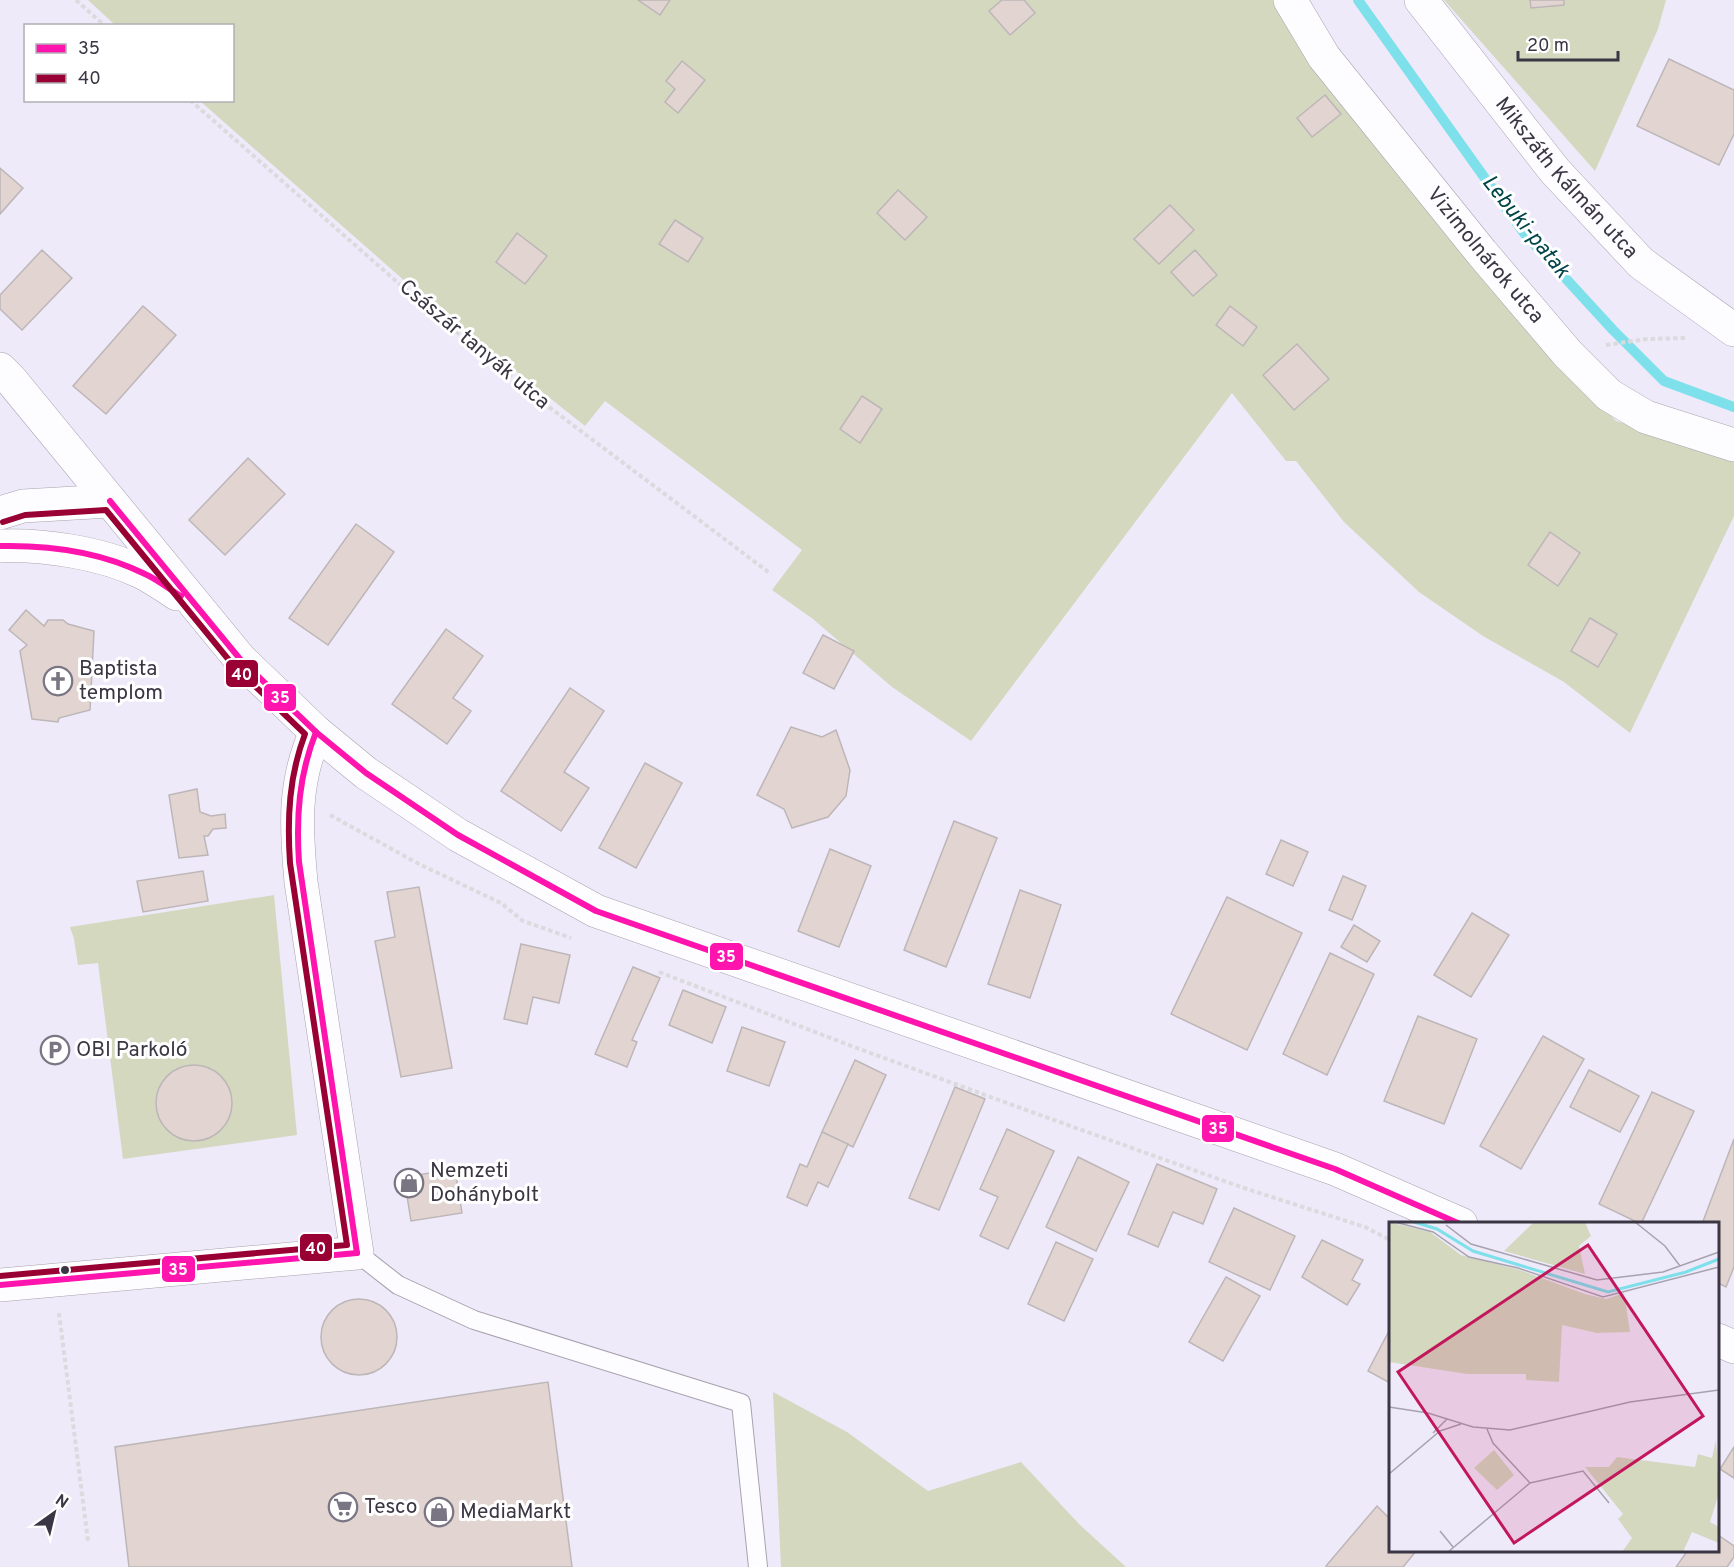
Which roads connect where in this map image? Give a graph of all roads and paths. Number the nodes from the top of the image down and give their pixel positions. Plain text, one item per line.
1 (76, 0) edge
2 (1290, 0) edge
3 (1421, 0) edge
4 (103, 24) edge
5 (192, 102) edge
6 (1734, 330) edge
7 (1647, 339) dead end
8 (1606, 345) dead end
9 (0, 369) edge
10 (1734, 445) edge
11 (110, 501) junction
12 (0, 513) edge
13 (0, 546) edge
14 (771, 574) dead end
15 (199, 607) junction
16 (316, 732) junction
17 (329, 815) dead end
18 (575, 940) dead end
19 (649, 968) dead end
20 (1456, 1222) edge
21 (1389, 1239) edge
22 (357, 1253) junction
23 (0, 1285) edge
24 (58, 1307) dead end
25 (1719, 1340) edge
26 (1734, 1347) edge
27 (88, 1541) dead end
28 (758, 1567) edge

1 - 4 path
2 - 10 street, Vizimolnárok utca
3 - 6 street, Mikszáth Kálmán utca
5 - 14 path, Császár tanyák utca
7 - 8 path
9 - 11 street
11 - 12 street
11 - 15 street
13 - 15 street
15 - 16 street
16 - 20 street
16 - 22 street
17 - 18 path
19 - 21 path
22 - 23 street
22 - 28 lane
24 - 27 path
25 - 26 street

